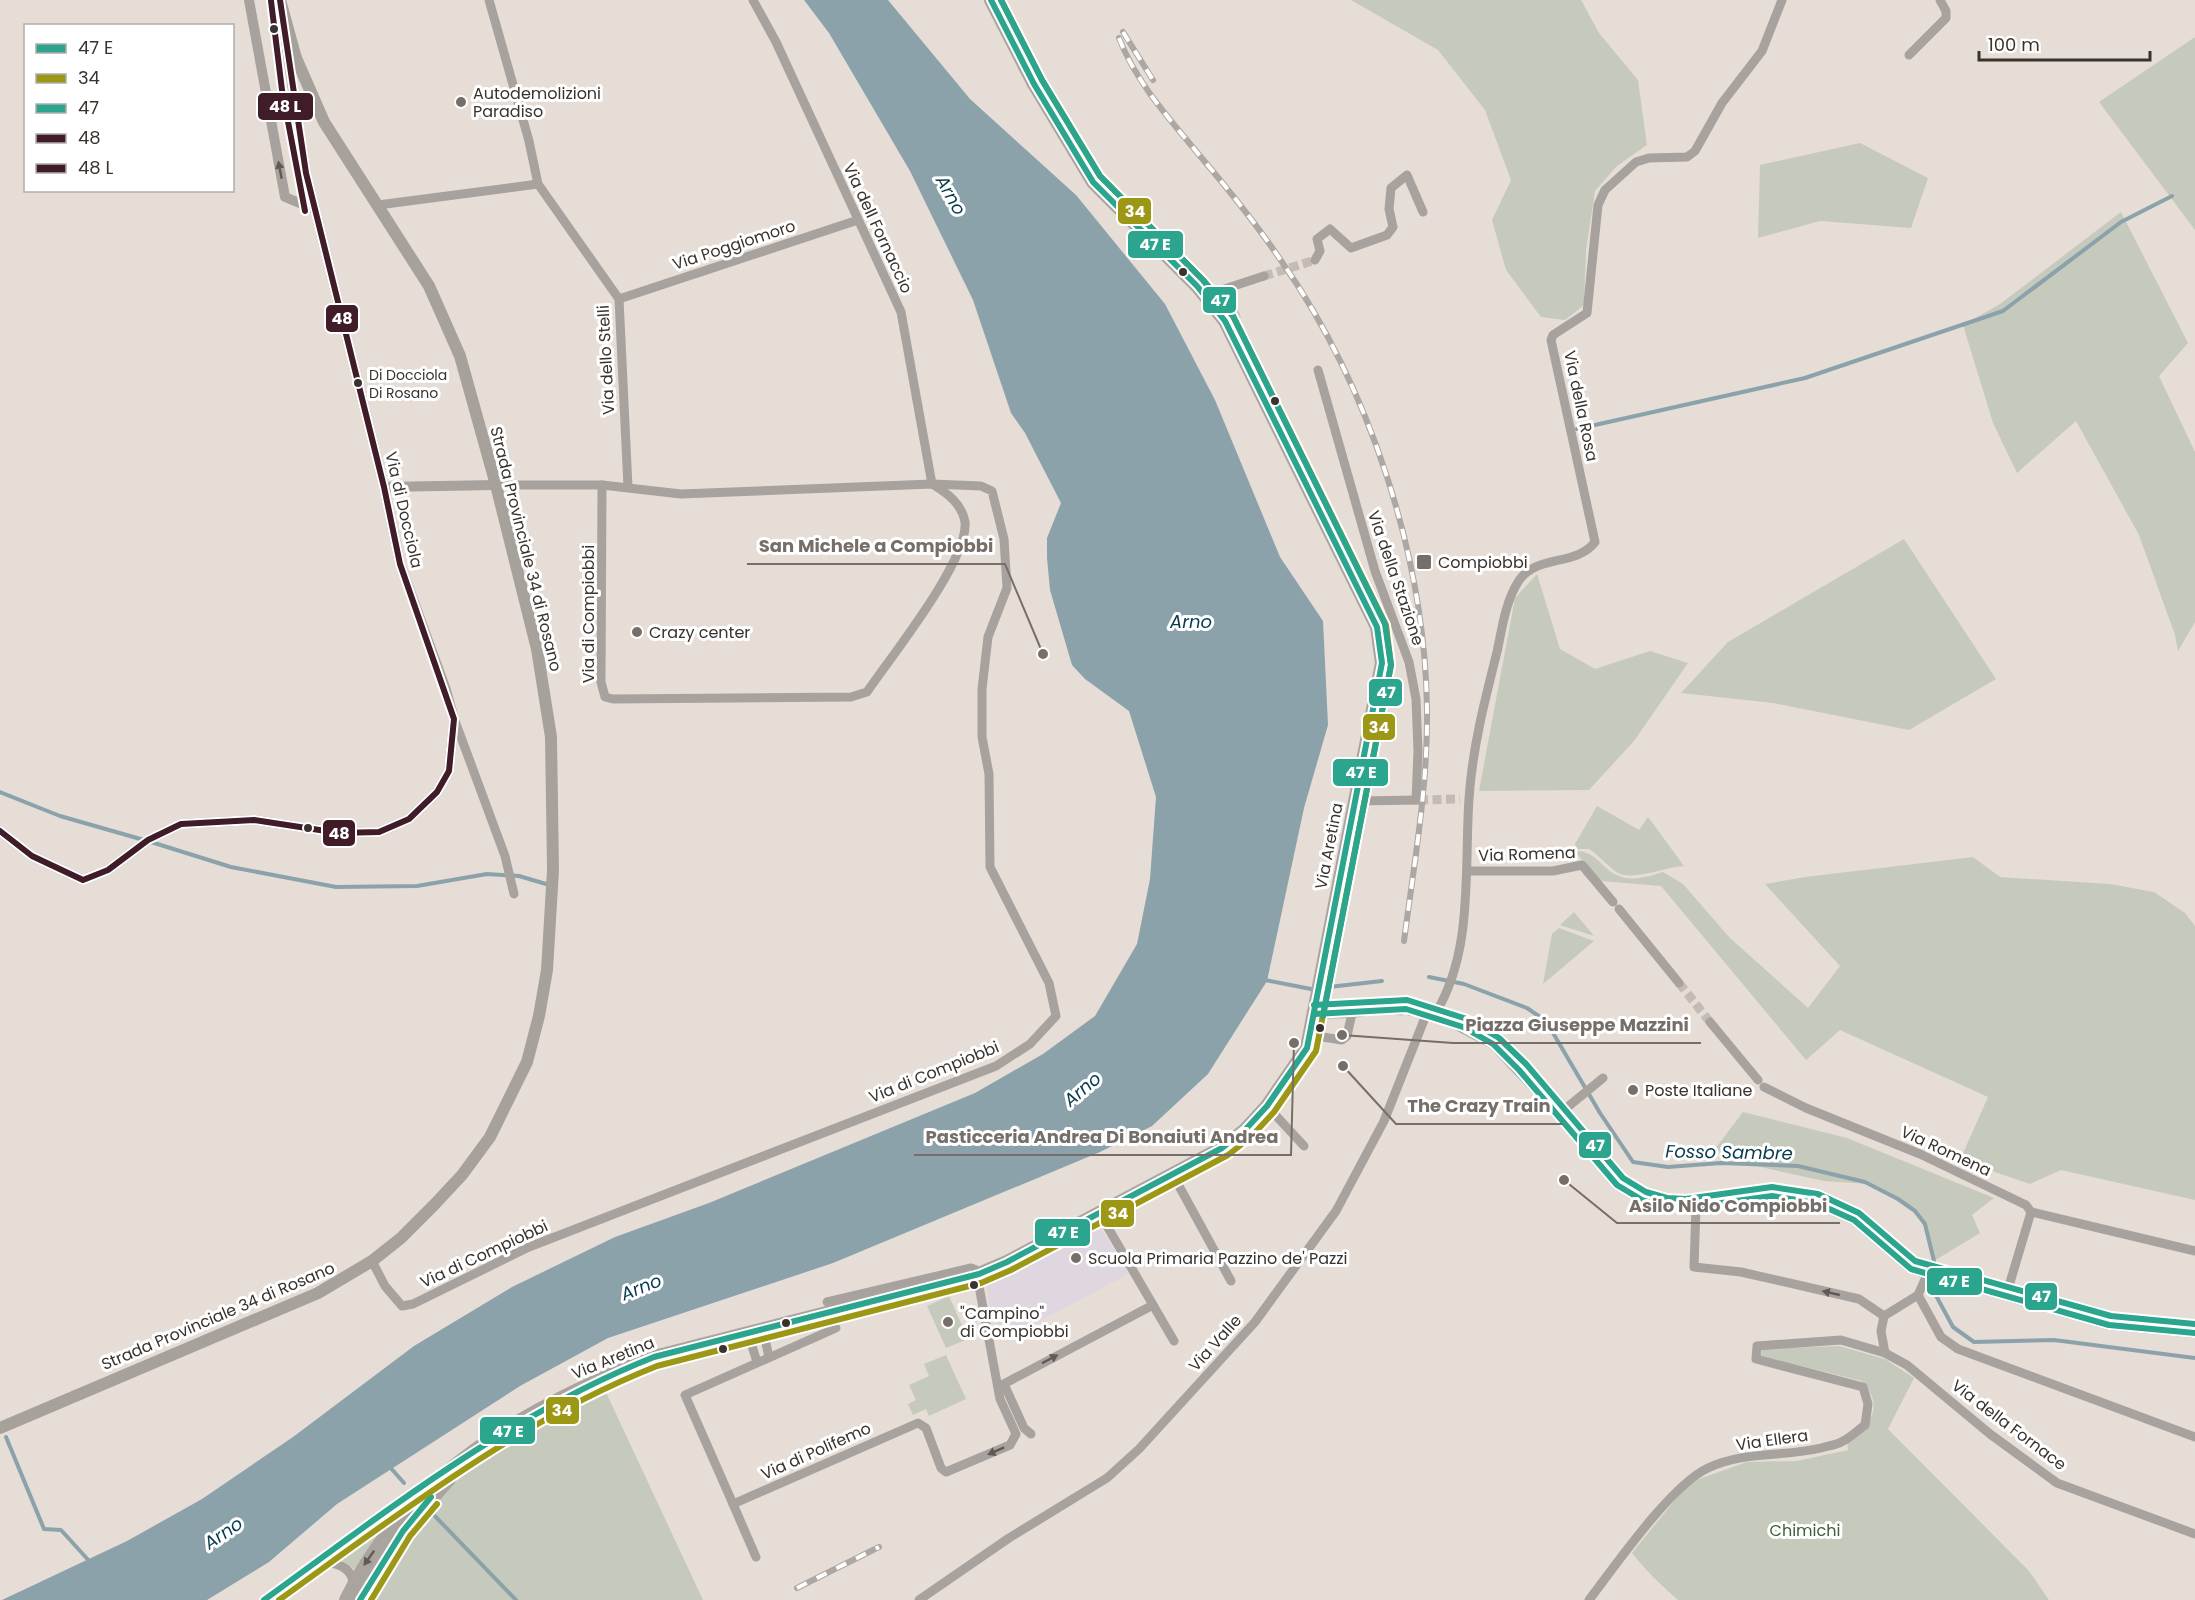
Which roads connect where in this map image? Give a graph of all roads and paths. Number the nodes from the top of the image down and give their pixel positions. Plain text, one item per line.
1 (249, 0) edge
2 (280, 0) edge
3 (489, 0) edge
4 (753, 0) edge
5 (991, 0) edge
6 (1782, 0) edge
7 (1940, 0) edge
8 (283, 16) junction
9 (1910, 55) dead end
10 (538, 184) junction
11 (378, 205) junction
12 (314, 208) junction
13 (1423, 212) dead end
14 (858, 220) junction
15 (1315, 260) dead end
16 (1264, 276) tunnel mouth
17 (1206, 295) junction
18 (619, 299) junction
19 (1318, 370) dead end
20 (932, 484) junction
21 (495, 485) junction
22 (602, 485) junction
23 (384, 487) junction
24 (628, 487) junction
25 (454, 719) junction
26 (1355, 801) junction
27 (0, 831) edge
28 (1469, 871) junction
29 (514, 894) dead end
30 (1679, 983) tunnel mouth
31 (1378, 1009) tunnel mouth
32 (1412, 1011) tunnel mouth
33 (1352, 1013) junction
34 (1314, 1014) junction
35 (1430, 1016) junction
36 (1710, 1022) tunnel mouth
37 (1310, 1035) junction
38 (1600, 1081) dead end
39 (1267, 1106) junction
40 (1559, 1114) junction
41 (1304, 1146) dead end
42 (1173, 1175) junction
43 (1696, 1207) junction
44 (2031, 1212) junction
45 (1100, 1214) junction
46 (2195, 1251) edge
47 (372, 1261) junction
48 (979, 1274) junction
49 (1929, 1275) junction
50 (1231, 1281) dead end
51 (1918, 1296) junction
52 (2006, 1296) junction
53 (827, 1302) dead end
54 (1153, 1305) junction
55 (1884, 1316) junction
56 (836, 1328) dead end
57 (763, 1330) junction
58 (748, 1333) junction
59 (2195, 1333) edge
60 (1174, 1341) dead end
61 (1885, 1353) junction
62 (769, 1357) junction
63 (757, 1362) junction
64 (1001, 1385) junction
65 (0, 1428) edge
66 (1031, 1434) dead end
67 (2195, 1437) edge
68 (480, 1447) junction
69 (450, 1468) junction
70 (733, 1504) junction
71 (2195, 1534) edge
72 (756, 1557) dead end
73 (304, 1570) junction
74 (354, 1583) junction
75 (264, 1600) edge
76 (346, 1600) edge
77 (353, 1600) edge
78 (360, 1600) edge
79 (920, 1600) edge
80 (1589, 1600) edge

12 -> 1 street
2 - 8 main road, Strada Provinciale 34 di Rosano
3 - 10 street
4 - 14 street, Via dell Fornaccio
5 - 17 main road, Via Aretina
6 - 28 street, Via della Rosa
7 - 9 street
8 - 11 main road, Strada Provinciale 34 di Rosano
8 - 12 street, Via di Docciola
10 - 11 street
10 - 18 street, Via dello Stelli
11 - 21 main road, Strada Provinciale 34 di Rosano
12 - 23 street, Via di Docciola
13 - 15 street
14 - 18 street, Via Poggiomoro
14 - 20 street, Via dell Fornaccio
16 - 17 street
17 - 26 main road, Via Aretina
18 - 24 street, Via dello Stelli
19 - 26 street, Via della Stazione
20 - 22 street, Via di Compiobbi
20 - 24 street, Via di Compiobbi
20 - 47 street, Via di Compiobbi
21 - 22 street, Via di Compiobbi
21 - 23 street, Via di Compiobbi
21 - 47 main road, Strada Provinciale 34 di Rosano
22 - 24 street, Via di Compiobbi
23 - 25 street, Via di Docciola
25 - 27 street
25 - 29 street, Via di Docciola
26 - 34 main road, Via Aretina
28 - 30 street, Via Romena
28 - 35 street, Via Romena
31 - 33 street
32 - 35 street
33 - 34 street
33 - 37 street
34 - 37 main road, Via Aretina
35 - 40 street
35 - 79 street, Via Valle
36 - 44 street, Via Romena
37 - 39 main road, Via Aretina
38 - 40 street
39 - 41 street
39 - 42 main road, Via Aretina
40 - 43 street
42 - 45 main road, Via Aretina
42 - 50 street
43 - 49 street
55 -> 43 street
44 - 46 street
44 - 52 street
45 - 48 main road, Via Aretina
45 - 54 street
47 - 65 main road, Strada Provinciale 34 di Rosano
48 - 53 street, Via Aretina
48 - 57 main road, Via Aretina
48 - 64 street
49 - 51 street
49 - 52 street
51 - 55 street
51 - 67 street, Via della Fornace
52 - 59 street
54 - 60 street
64 -> 54 street
55 - 61 street
56 - 62 street
57 - 58 main road, Via Aretina
57 - 62 street
58 - 63 street
58 - 68 main road, Via Aretina
61 - 71 street, Via della Fornace
61 - 80 street, Via Ellera
62 - 63 street
63 - 70 street
64 - 66 street
64 -> 70 street, Via di Polifemo
68 - 69 main road, Via Aretina
68 - 78 main road
69 - 73 street, Via Aretina
69 -> 74 main road
70 - 72 street
73 - 74 street, Via Aretina
73 - 75 street, Via Aretina
74 - 76 main road
74 - 77 street

